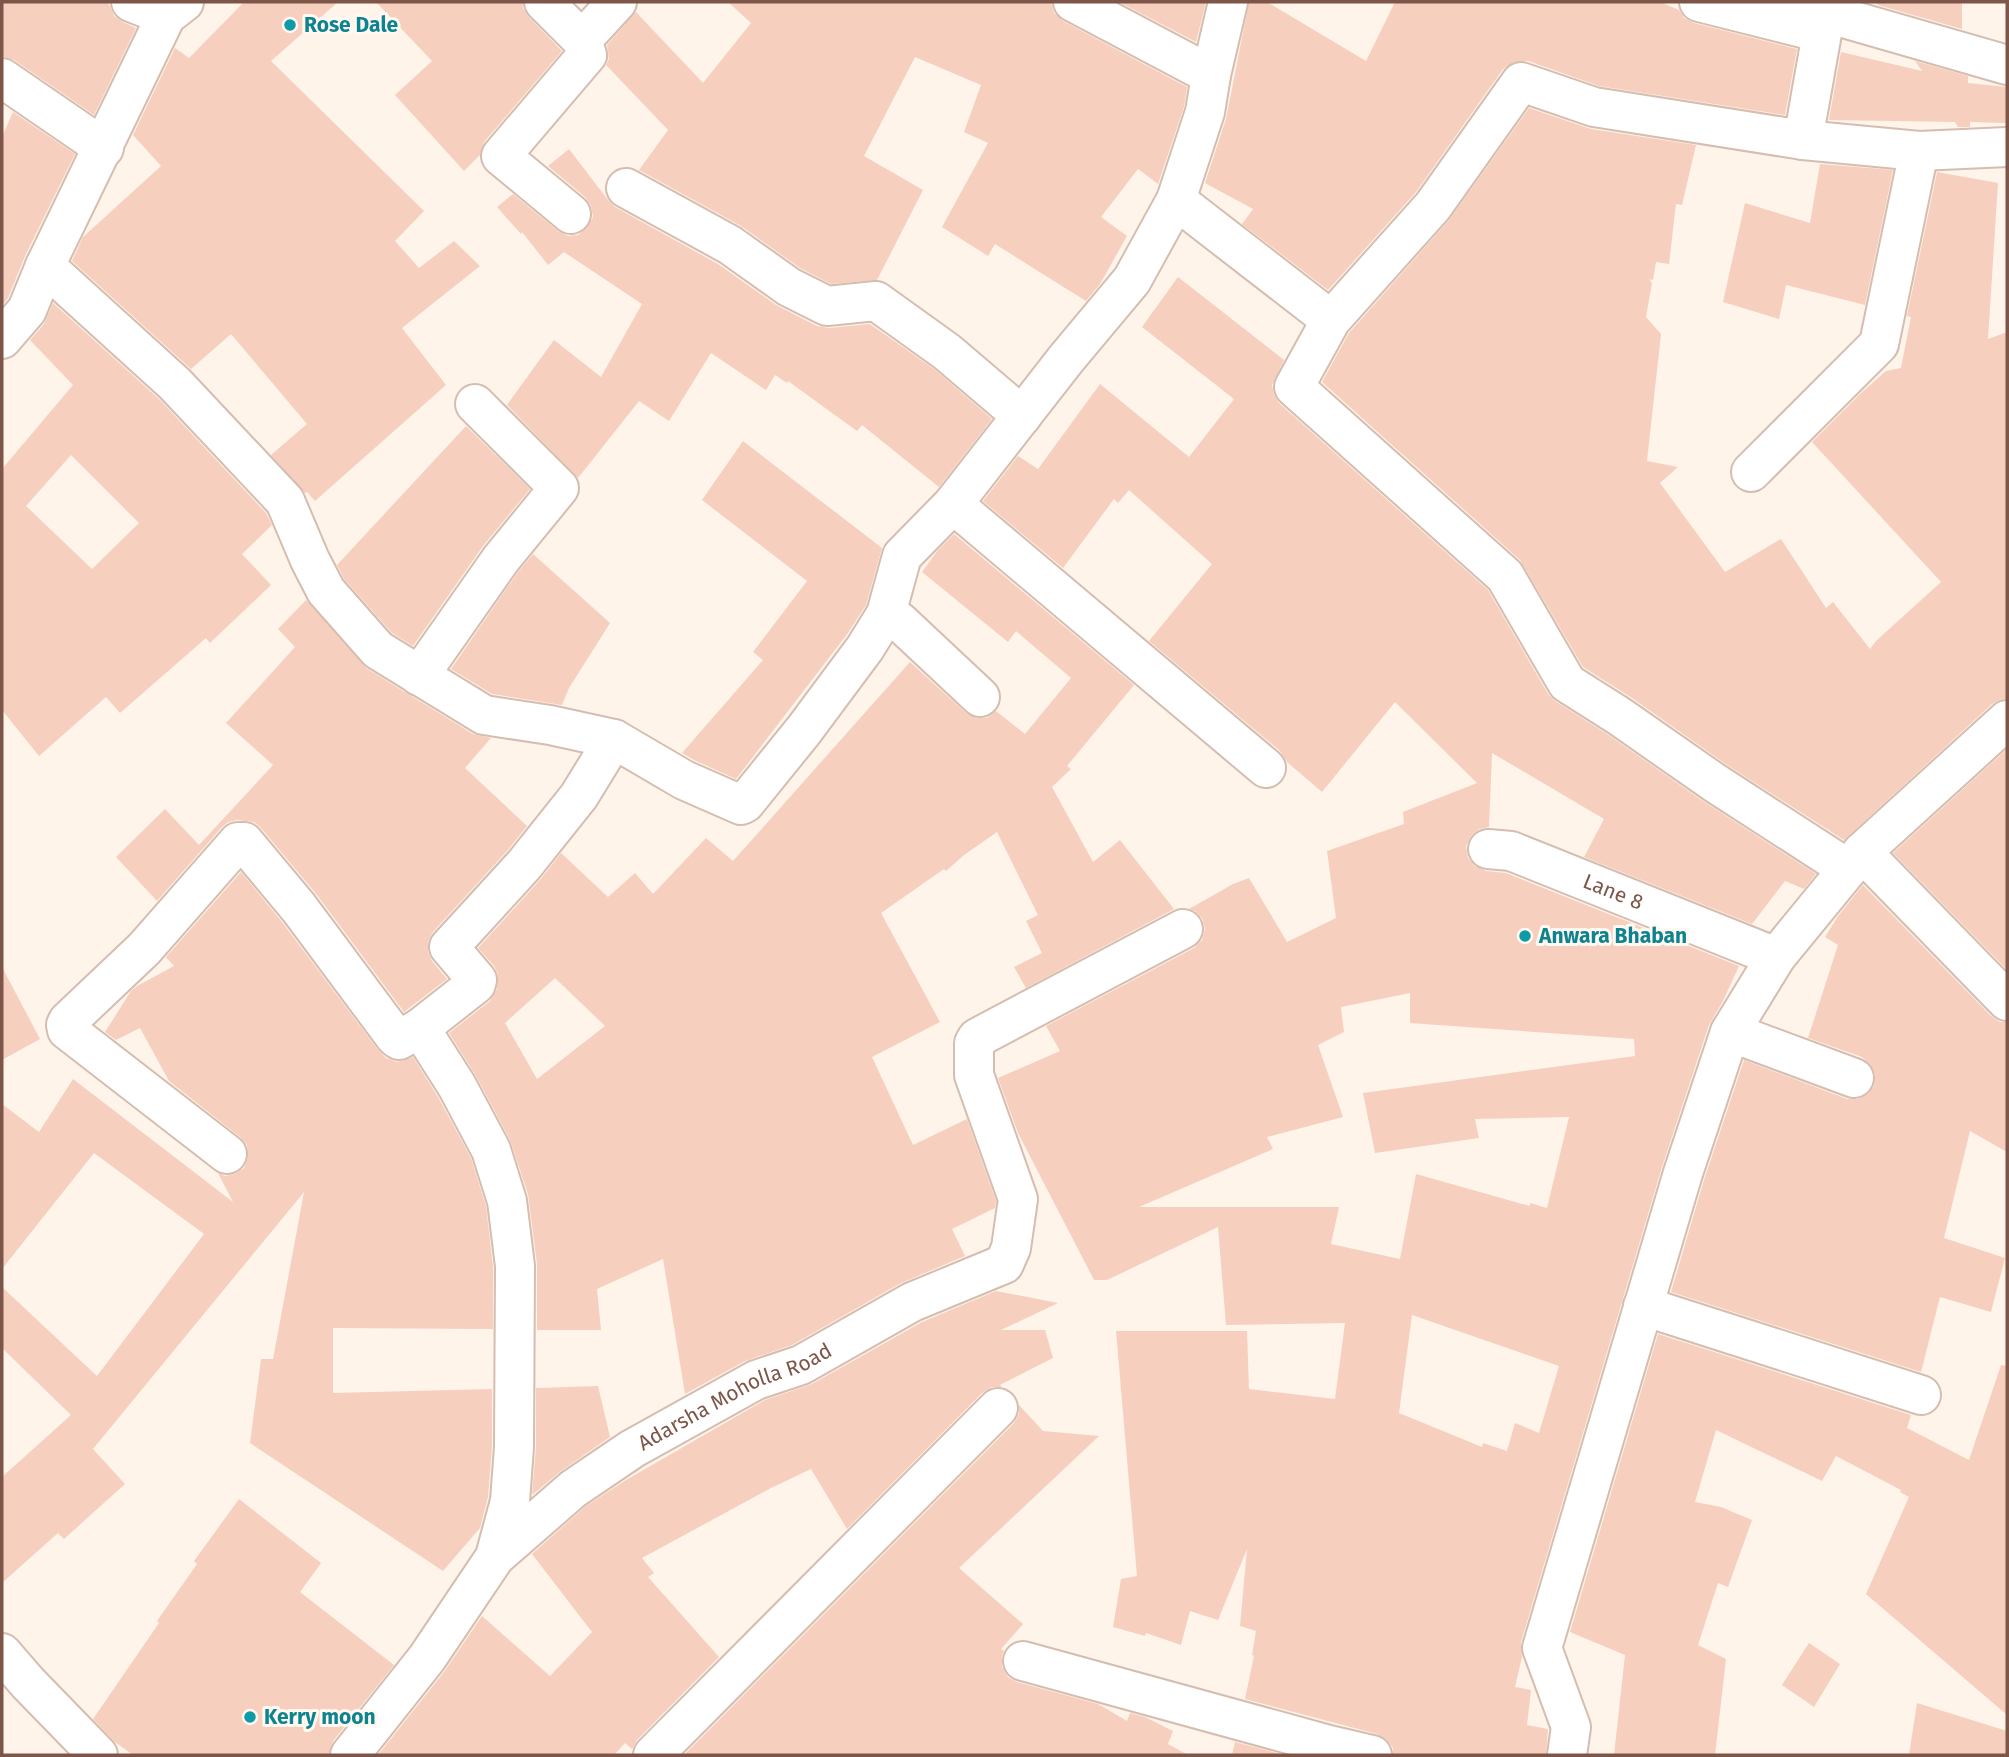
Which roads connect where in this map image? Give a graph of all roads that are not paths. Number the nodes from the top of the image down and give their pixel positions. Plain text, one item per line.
1 (131, 2) edge
2 (544, 2) edge
3 (617, 2) edge
4 (1073, 2) edge
5 (1228, 2) edge
6 (1699, 2) edge
7 (1786, 2) edge
8 (175, 9) edge
9 (582, 40) junction
10 (2007, 65) edge
11 (1210, 75) junction
12 (2, 78) edge
13 (1803, 140) junction
14 (2007, 146) edge
15 (104, 148) junction
16 (1919, 151) junction
17 (626, 188) dead end
18 (1176, 200) junction
19 (571, 214) dead end
20 (46, 266) junction
21 (1331, 320) junction
22 (2, 339) edge
23 (475, 404) dead end
24 (1022, 416) junction
25 (1751, 472) dead end
26 (953, 504) junction
27 (886, 614) junction
28 (419, 676) junction
29 (980, 697) dead end
30 (2007, 720) edge
31 (614, 739) junction
32 (1266, 768) dead end
33 (1488, 849) dead end
34 (1855, 860) junction
35 (1183, 929) dead end
36 (1776, 957) junction
37 (2007, 1002) edge
38 (420, 1028) junction
39 (1730, 1032) junction
40 (1854, 1078) dead end
41 (227, 1154) dead end
42 (1643, 1306) junction
43 (1921, 1395) dead end
44 (998, 1408) dead end
45 (495, 1557) junction
46 (2, 1653) edge
47 (1023, 1661) dead end
48 (98, 1755) edge
49 (350, 1755) edge
50 (653, 1755) edge
51 (1372, 1755) edge
52 (1567, 1755) edge

1 - 8 street
2 - 9 street
3 - 9 street
4 - 11 street
5 - 11 street
6 - 13 street
7 - 10 street
8 - 15 street
9 - 19 street
11 - 18 street
12 - 15 street
13 - 16 street
13 - 21 street
14 - 16 street
15 - 20 street
16 - 25 street
17 - 24 street
18 - 21 street
18 - 24 street
20 - 22 street
20 - 28 street
21 - 34 street
23 - 28 street
24 - 26 street
26 - 27 street
26 - 32 street
27 - 29 street
27 - 31 street
28 - 31 street
30 - 34 street
31 - 38 street
33 - 36 street, Lane 8
34 - 36 street
34 - 37 street
35 - 45 street, Adarsha Moholla Road
36 - 39 street
38 - 41 street
38 - 45 street
39 - 40 street
39 - 42 street
42 - 43 street
42 - 52 street
44 - 50 street
45 - 49 street, Adarsha Moholla Road
46 - 48 street
47 - 51 street

